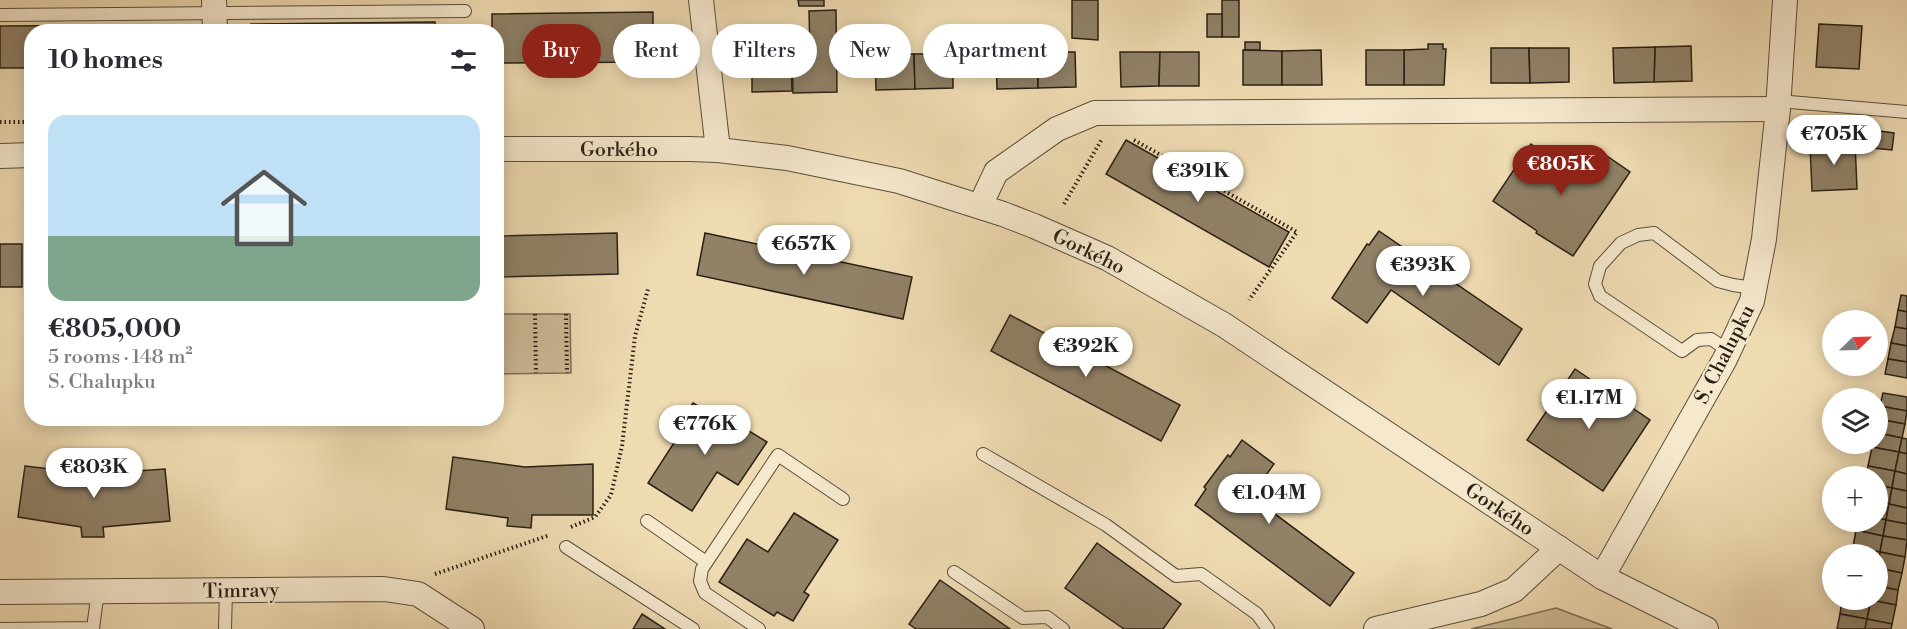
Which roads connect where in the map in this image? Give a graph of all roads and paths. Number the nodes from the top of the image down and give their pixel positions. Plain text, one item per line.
1 (701, 0) edge
2 (1785, 0) edge
3 (465, 11) dead end
4 (0, 15) edge
5 (214, 15) edge
6 (1778, 105) junction
7 (1907, 112) edge
8 (0, 122) edge
9 (24, 122) edge
10 (1104, 136) dead end
11 (1130, 138) dead end
12 (504, 149) edge
13 (718, 150) junction
14 (24, 155) edge
15 (0, 156) edge
16 (1064, 204) dead end
17 (980, 206) junction
18 (1754, 288) junction
19 (648, 289) dead end
20 (1249, 300) dead end
21 (536, 314) dead end
22 (566, 314) dead end
23 (1729, 351) junction
24 (536, 373) dead end
25 (567, 373) dead end
26 (983, 454) dead end
27 (843, 500) dead end
28 (647, 521) dead end
29 (563, 530) dead end
30 (554, 533) dead end
31 (566, 547) dead end
32 (1559, 548) junction
33 (706, 562) junction
34 (954, 572) dead end
35 (1602, 577) junction
36 (226, 590) junction
37 (98, 591) junction
38 (0, 592) edge
39 (418, 594) junction
40 (0, 629) edge
41 (225, 629) edge
42 (472, 629) edge
43 (693, 629) edge
44 (759, 629) edge
45 (1063, 629) edge
46 (1268, 629) edge
47 (1376, 629) edge
48 (1706, 629) edge

1 - 13 street
2 - 6 street, S. Chalupku
3 - 5 lane
4 - 5 lane
6 - 7 lane
6 - 17 street
6 - 18 street, S. Chalupku
8 - 9 path
10 - 16 path
11 - 20 path
12 - 13 street, Gorkého
13 - 17 street, Gorkého
14 - 15 street
17 - 32 street, Gorkého
18 - 23 street, S. Chalupku
18 - 23 lane
19 - 29 path
21 - 24 path
22 - 25 path
23 - 35 street, S. Chalupku
26 - 46 lane
27 - 33 lane
28 - 33 lane
30 - 39 path
31 - 43 lane
32 - 35 street, Gorkého
32 - 47 street
33 - 44 lane
34 - 45 lane
35 - 48 street, Gorkého
36 - 37 street, Timravy
36 - 39 street, Timravy
36 - 41 lane
37 - 38 street, Timravy
37 - 40 lane
39 - 42 street, Timravy

